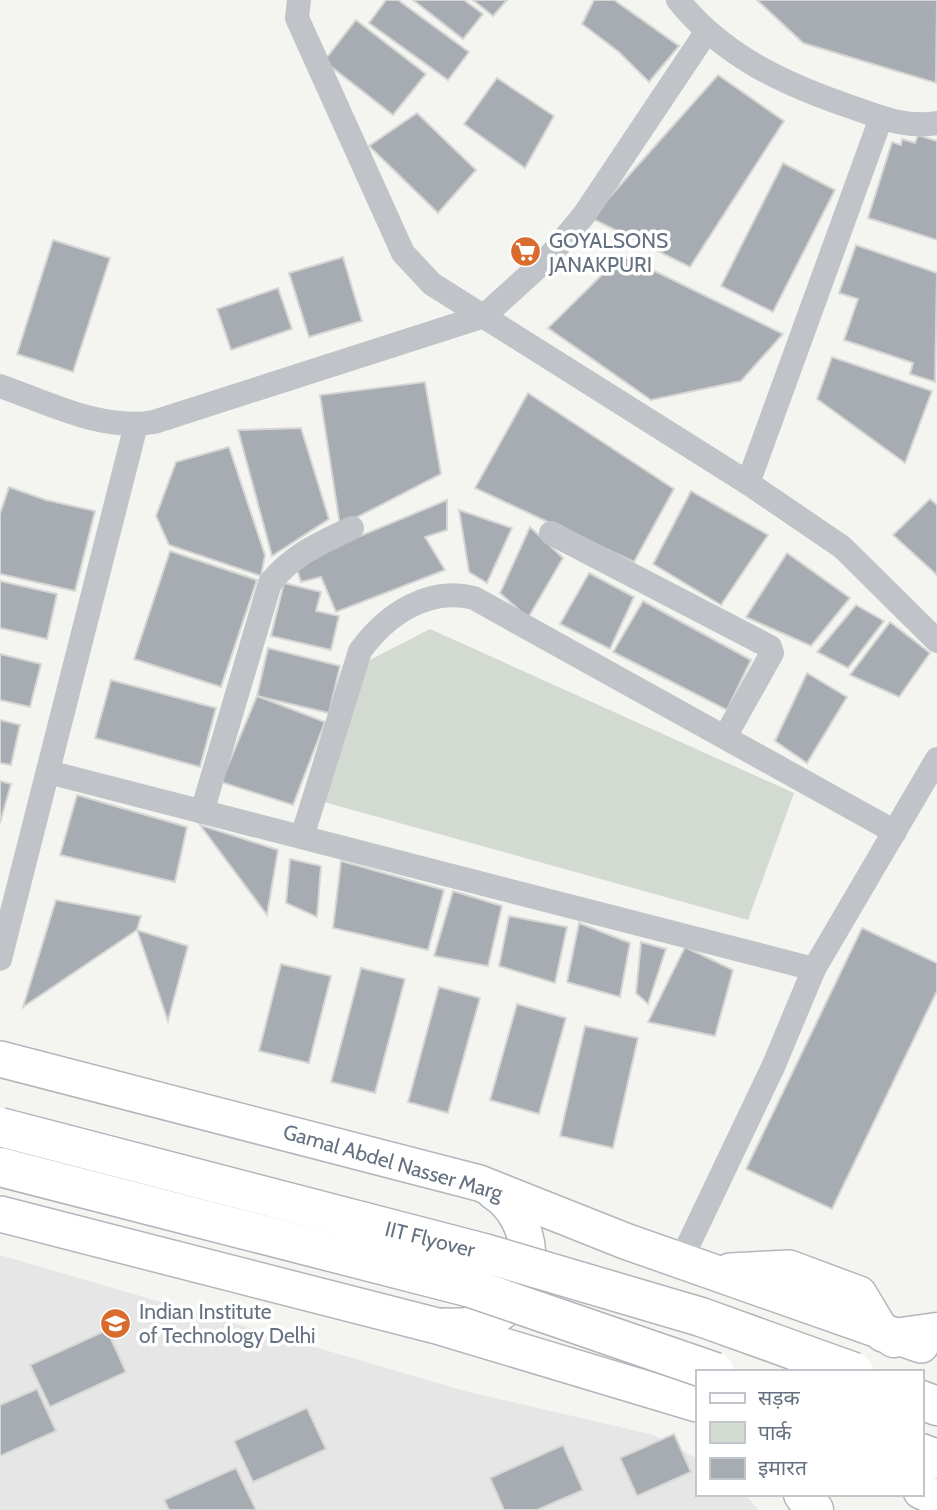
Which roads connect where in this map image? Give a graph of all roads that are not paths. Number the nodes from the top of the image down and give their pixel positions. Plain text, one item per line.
1 (299, 0) edge
2 (678, 0) edge
3 (707, 31) junction
4 (881, 118) junction
5 (937, 123) edge
6 (484, 316) junction
7 (0, 386) edge
8 (136, 425) junction
9 (748, 483) junction
10 (352, 528) dead end
11 (551, 533) dead end
12 (937, 642) edge
13 (725, 737) junction
14 (937, 758) edge
15 (48, 772) junction
16 (202, 812) junction
17 (895, 832) junction
18 (302, 837) junction
19 (0, 959) edge
20 (814, 969) junction
21 (0, 1059) edge
22 (0, 1127) edge
23 (0, 1167) edge
24 (479, 1183) junction
25 (0, 1214) edge
26 (697, 1266) junction
27 (437, 1326) junction
28 (937, 1332) edge
29 (889, 1336) junction
30 (937, 1350) edge
31 (709, 1370) edge
32 (847, 1370) edge
33 (696, 1404) edge

1 - 6 street
2 - 3 street
3 - 4 street
3 - 6 street
4 - 5 street
4 - 9 street
6 - 8 street
6 - 9 street
7 - 8 street
8 - 15 street
9 - 12 street
10 - 16 street
11 - 13 street
13 - 17 street
13 - 18 street
14 - 17 street
15 - 16 street
15 - 19 street
16 - 18 street
17 - 20 street
18 - 20 street
20 - 26 street
21 - 24 street, Gamal Abdel Nasser Marg
22 - 32 main road, IIT Flyover, bridge
23 - 31 main road, IIT Flyover, bridge
24 - 26 street, Gamal Abdel Nasser Marg
24 - 27 street
25 - 27 street
26 - 29 street, Gamal Abdel Nasser Marg
27 - 33 street
28 - 29 main road
29 - 30 street, Gamal Abdel Nasser Marg

